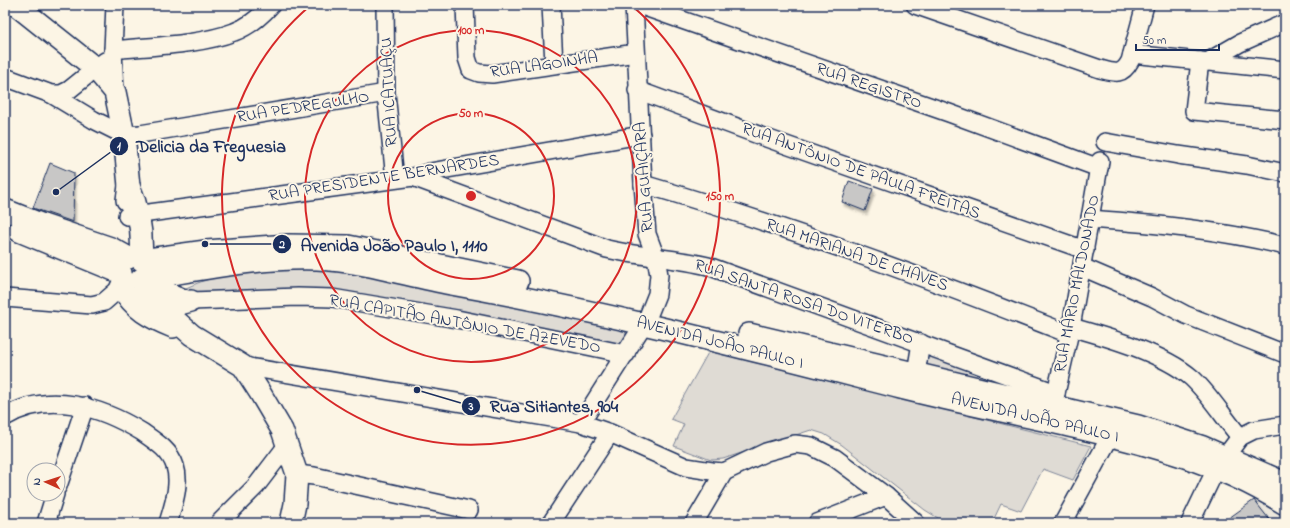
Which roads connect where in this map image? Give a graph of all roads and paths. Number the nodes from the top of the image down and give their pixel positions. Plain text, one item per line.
1 (16, 5) edge
2 (115, 5) edge
3 (271, 5) edge
4 (385, 5) edge
5 (464, 5) edge
6 (551, 5) edge
7 (634, 5) edge
8 (639, 5) edge
9 (915, 5) edge
10 (1142, 6) edge
11 (1285, 23) edge
12 (114, 50) junction
13 (636, 53) junction
14 (1132, 54) junction
15 (1204, 62) junction
16 (554, 64) junction
17 (95, 68) junction
18 (1285, 70) edge
19 (5, 77) edge
20 (78, 85) junction
21 (637, 90) junction
22 (115, 92) junction
23 (386, 93) junction
24 (51, 94) junction
25 (79, 111) junction
26 (1285, 120) edge
27 (124, 134) junction
28 (640, 135) junction
29 (1105, 142) dead end
30 (1100, 164) joint
31 (1285, 173) edge
32 (413, 177) junction
33 (395, 179) junction
34 (643, 184) junction
35 (5, 210) edge
36 (133, 216) junction
37 (1090, 219) junction
38 (5, 225) edge
39 (1285, 246) edge
40 (1085, 250) junction
41 (656, 258) junction
42 (1082, 267) junction
43 (130, 273) junction
44 (5, 298) edge
45 (191, 301) junction
46 (170, 316) junction
47 (648, 318) junction
48 (1070, 331) junction
49 (192, 335) junction
50 (921, 343) junction
51 (626, 354) junction
52 (1285, 354) edge
53 (243, 366) junction
54 (916, 373) junction
55 (1055, 400) junction
56 (85, 406) junction
57 (1004, 411) junction
58 (5, 417) edge
59 (581, 423) junction
60 (1285, 425) edge
61 (610, 433) junction
62 (1111, 435) junction
63 (1240, 438) junction
64 (288, 444) junction
65 (66, 462) edge
66 (1221, 462) junction
67 (724, 472) junction
68 (297, 474) junction
69 (1285, 483) edge
70 (886, 496) junction
71 (53, 502) edge
72 (1285, 504) edge
73 (469, 510) dead end
74 (46, 523) edge
75 (168, 523) edge
76 (219, 523) edge
77 (291, 523) edge
78 (551, 523) edge
79 (694, 523) edge
80 (817, 523) edge
81 (916, 523) edge
82 (1063, 523) edge
83 (1190, 523) edge

1 - 17 main road
2 - 12 street
3 - 12 street
4 - 23 street, RUA ICATUAÇU
5 - 16 street, RUA LAGOINHA
6 - 16 street
7 - 13 street, RUA GUAIÇARA
8 - 30 street, RUA REGISTRO
9 - 14 street
10 - 14 street
11 - 15 street
12 - 17 street
12 - 22 street
13 - 16 street, RUA LAGOINHA
13 - 21 street, RUA GUAIÇARA
14 - 15 street
15 - 18 street
15 - 26 street
17 - 20 street
17 - 22 main road
19 - 24 street
20 - 24 street
20 - 25 street
21 - 28 street, RUA GUAIÇARA
21 - 40 street, RUA ANTÔNIO DE PAULA FREITAS
22 - 27 main road
23 - 27 street, RUA PEDREGULHO
23 - 33 street, RUA ICATUAÇU
24 - 25 street
25 - 27 street
27 - 36 main road
28 - 32 street, RUA PRESIDENTE BERNARDES
28 - 34 street, RUA GUAIÇARA
29 - 31 street
30 - 37 street, RUA MÁRIO MALDONADO
32 - 33 street, RUA PRESIDENTE BERNARDES
32 - 41 street, RUA SANTA ROSA DO VITERBO
33 - 36 street, RUA PRESIDENTE BERNARDES
34 - 41 street, RUA GUAIÇARA
34 - 48 street, RUA MARIANA DE CHAVES
35 - 43 main road
36 - 43 main road
37 - 39 street
37 - 40 street, RUA MÁRIO MALDONADO
38 - 43 main road
40 - 42 street, RUA MÁRIO MALDONADO
41 - 47 street, RUA GUAIÇARA
41 - 50 street, RUA SANTA ROSA DO VITERBO
42 - 48 street, RUA MÁRIO MALDONADO
42 - 52 street
43 - 44 street
43 - 45 street, RUA CAPITÃO ANTÔNIO DE AZEVEDO
43 - 46 main road
43 - 47 main road, AVENIDA JOÃO PAULO I
43 - 49 main road
45 - 46 main road
45 - 51 street, RUA CAPITÃO ANTÔNIO DE AZEVEDO
46 - 49 main road
47 - 51 street, RUA GUAIÇARA
47 - 54 main road, AVENIDA JOÃO PAULO I
47 - 57 main road, AVENIDA JOÃO PAULO I
48 - 55 street, RUA MÁRIO MALDONADO
48 - 63 street, RUA MARIANA DE CHAVES
49 - 53 main road
50 - 54 street
50 - 55 street, RUA SANTA ROSA DO VITERBO
51 - 59 street, RUA GUAIÇARA
53 - 59 street
53 - 64 main road
54 - 55 main road, AVENIDA JOÃO PAULO I
55 - 57 main road
55 - 66 main road, AVENIDA JOÃO PAULO I
56 - 58 street
56 - 65 street
56 - 75 street
57 - 62 main road, AVENIDA JOÃO PAULO I
59 - 61 street
60 - 63 street
61 - 67 street
61 - 78 street
62 - 66 main road, AVENIDA JOÃO PAULO I
62 - 82 street
63 - 66 street
64 - 68 main road
64 - 76 street
66 - 69 main road, AVENIDA JOÃO PAULO I
66 - 72 main road, AVENIDA JOÃO PAULO I
66 - 83 street
67 - 70 street
67 - 79 street
68 - 73 street
68 - 77 main road
70 - 80 street
70 - 81 street
71 - 74 street

